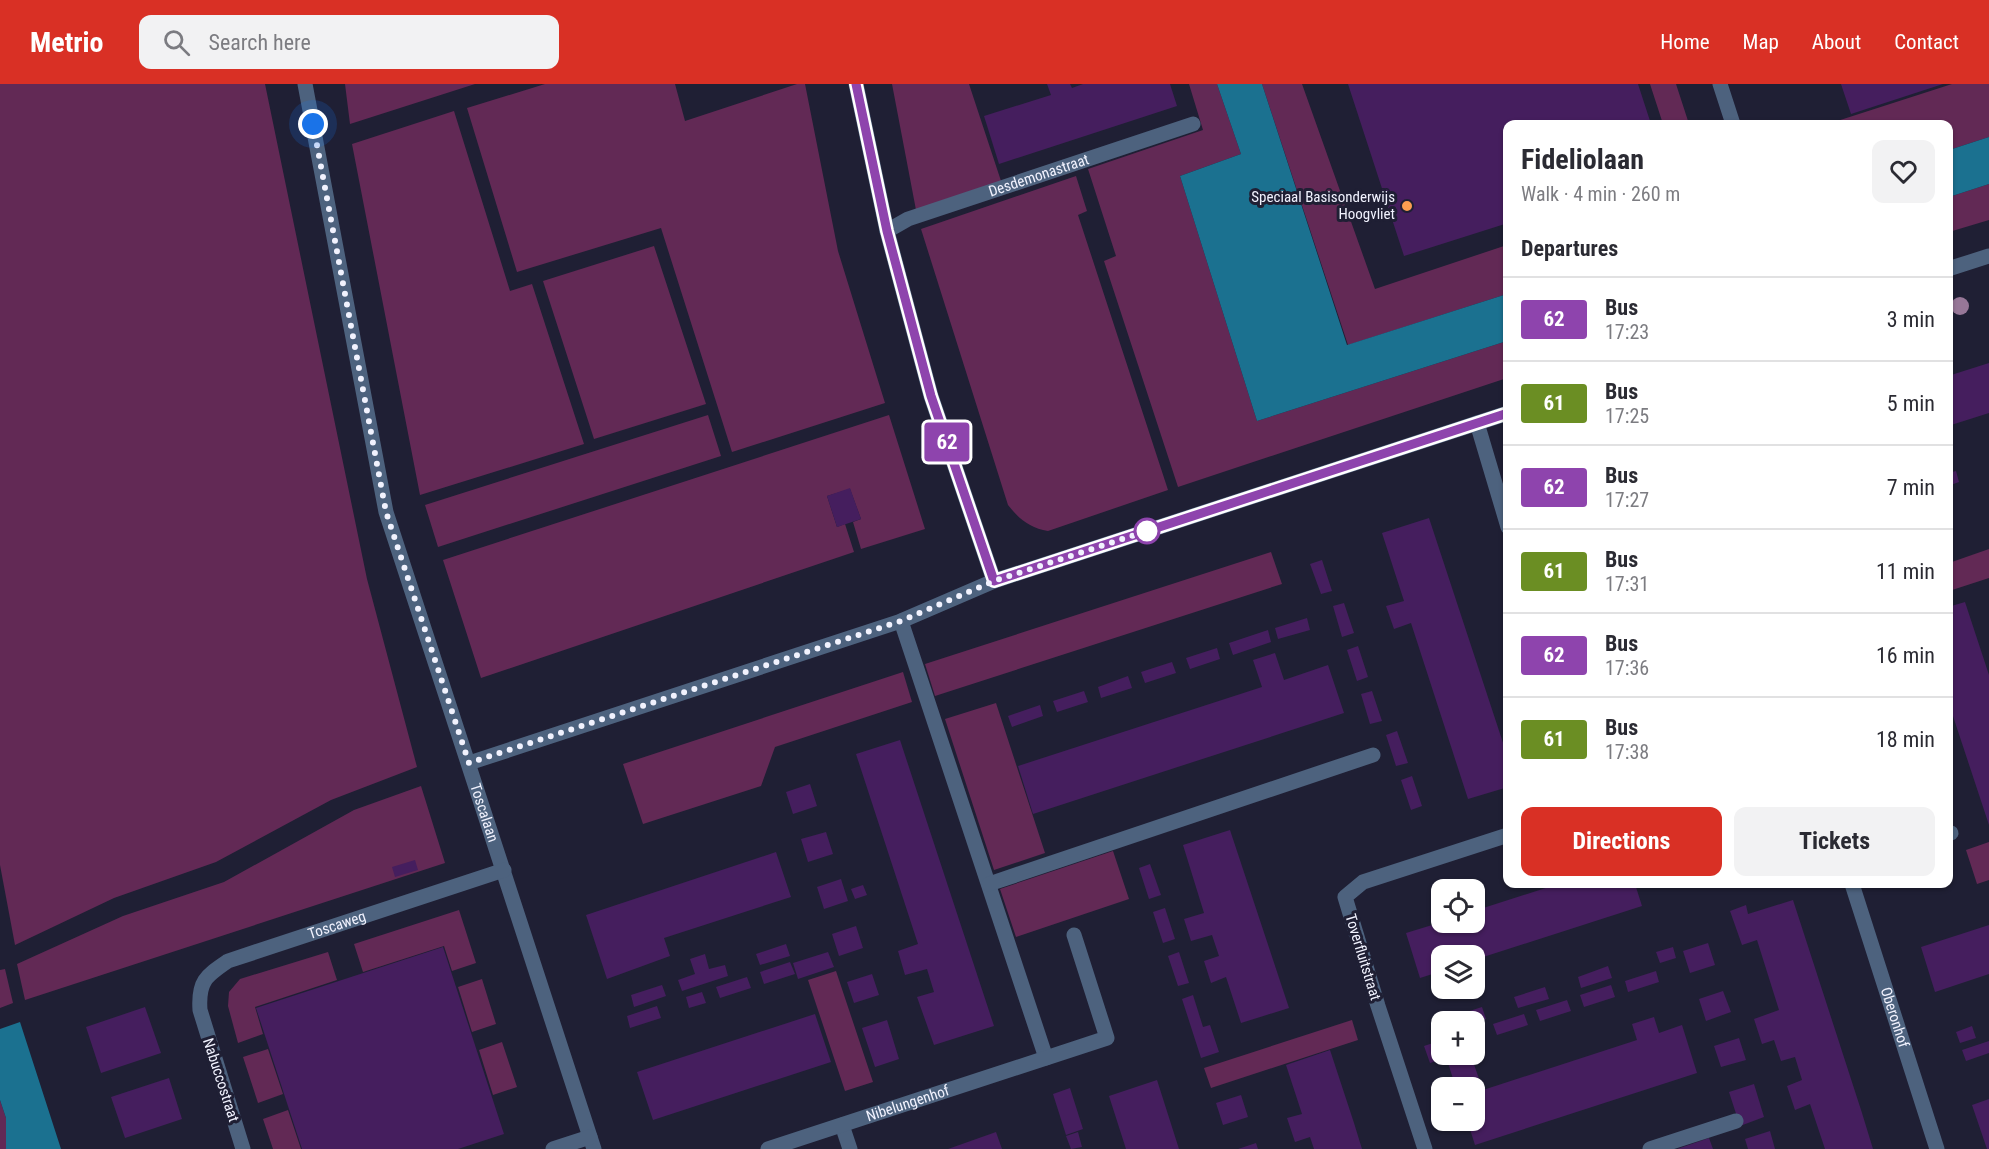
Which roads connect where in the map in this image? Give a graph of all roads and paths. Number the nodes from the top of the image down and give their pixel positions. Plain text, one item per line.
1 (305, 84) edge
2 (856, 84) edge
3 (1720, 84) edge
4 (1732, 120) edge
5 (1193, 124) dead end
6 (887, 231) junction
7 (1989, 256) edge
8 (1953, 267) edge
9 (1503, 415) edge
10 (1477, 423) junction
11 (1503, 510) edge
12 (994, 581) junction
13 (901, 621) junction
14 (1373, 755) dead end
15 (469, 763) junction
16 (1503, 837) edge
17 (504, 870) junction
18 (988, 884) junction
19 (1853, 888) edge
20 (1074, 935) dead end
21 (200, 1010) joint
22 (1046, 1058) junction
23 (1736, 1121) dead end
24 (842, 1125) junction
25 (592, 1143) edge
26 (243, 1149) edge
27 (553, 1149) edge
28 (768, 1149) edge
29 (850, 1149) edge
30 (1425, 1149) edge
31 (1650, 1149) edge
32 (1937, 1149) edge

1 - 15 street, Toscalaan
2 - 6 street
3 - 4 street
5 - 6 street, Desdemonastraat
6 - 12 street
7 - 8 street
9 - 10 street
10 - 11 street
10 - 12 street
12 - 13 street
13 - 15 street
13 - 18 street
14 - 18 street
15 - 17 street, Toscalaan
16 - 30 street, Toverfluitstraat
17 - 21 street, Toscaweg
17 - 25 street, Toscalaan
18 - 22 street
19 - 32 street, Oberonhof
20 - 22 street, Nibelungenhof
21 - 26 street, Nabuccostraat
22 - 24 street, Nibelungenhof
23 - 31 street
24 - 28 street, Nibelungenhof
24 - 29 street
25 - 27 street

